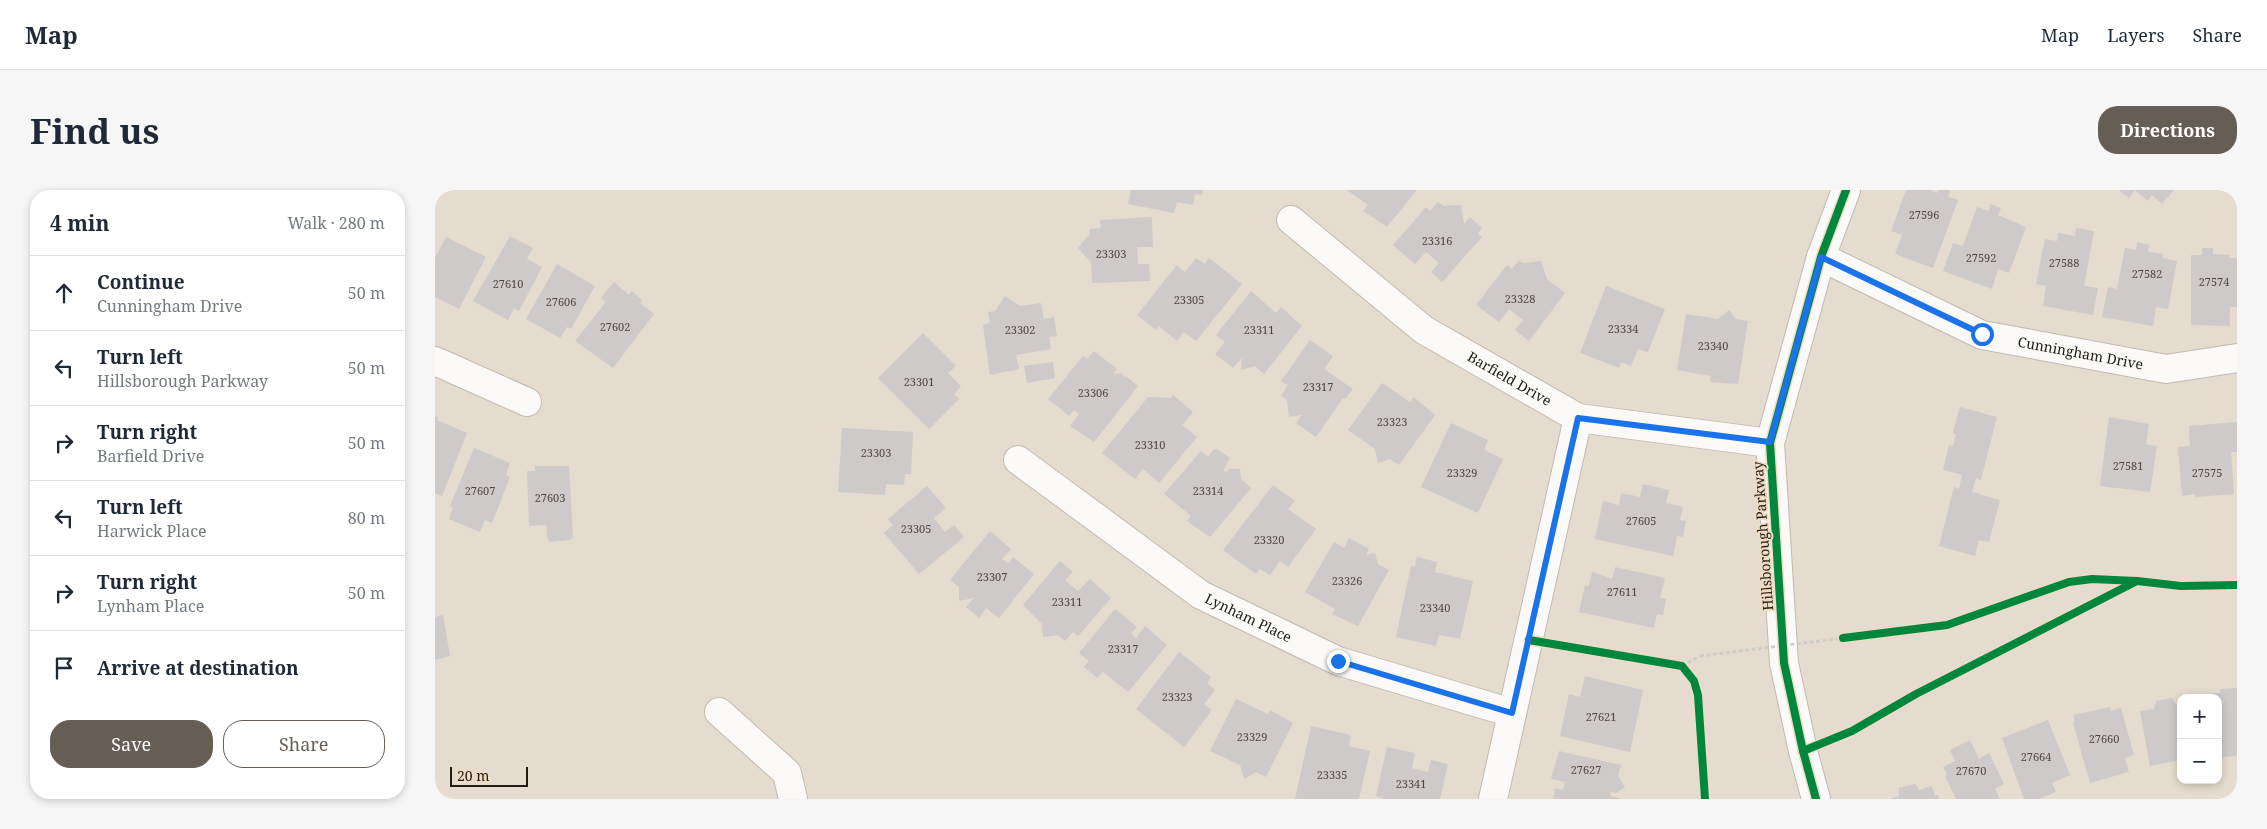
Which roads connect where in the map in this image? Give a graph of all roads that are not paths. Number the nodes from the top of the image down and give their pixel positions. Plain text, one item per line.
1 (1846, 190) edge
2 (1291, 220) dead end
3 (1821, 257) junction
4 (2237, 358) edge
5 (435, 361) edge
6 (527, 402) dead end
7 (1578, 418) junction
8 (1770, 442) junction
9 (1018, 460) dead end
10 (719, 712) dead end
11 (1512, 713) junction
12 (793, 799) edge
13 (1493, 799) edge
14 (1816, 799) edge

1 - 3 street, Hillsborough Parkway
2 - 7 street, Barfield Drive
3 - 4 street, Cunningham Drive
3 - 8 street, Hillsborough Parkway
5 - 6 street
7 - 8 street, Barfield Drive
7 - 11 street
8 - 14 street, Hillsborough Parkway
9 - 11 street, Lynham Place
10 - 12 street
11 - 13 street

